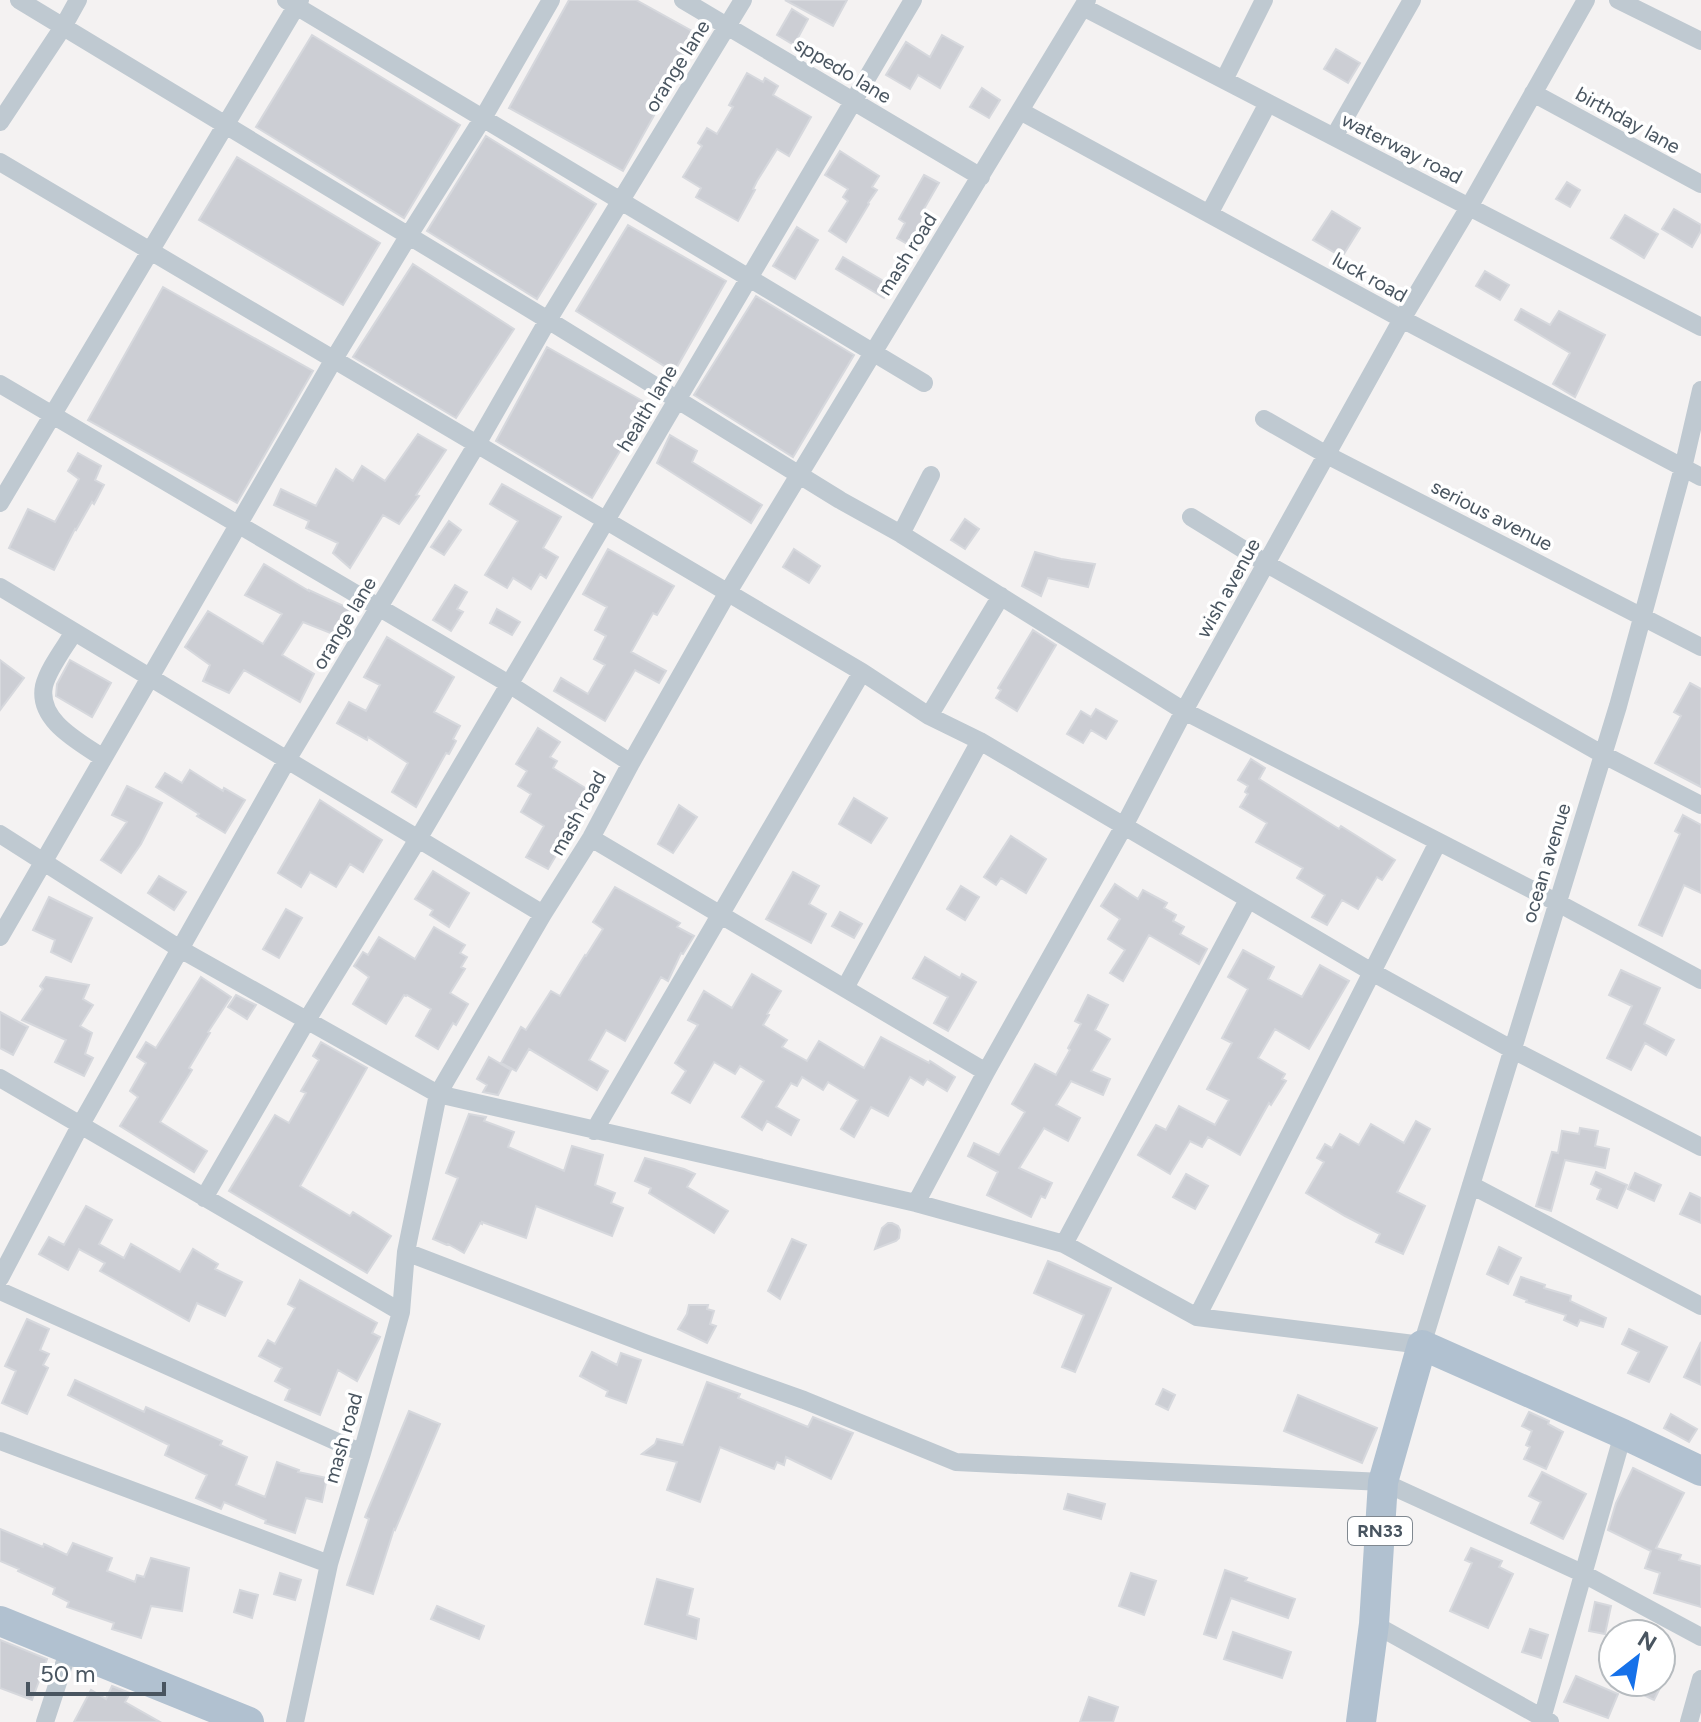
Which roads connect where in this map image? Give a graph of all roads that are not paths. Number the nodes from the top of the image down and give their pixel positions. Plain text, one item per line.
1 (19, 0) edge
2 (78, 0) edge
3 (551, 0) edge
4 (683, 0) edge
5 (743, 0) edge
6 (913, 0) edge
7 (1264, 0) edge
8 (1412, 0) edge
9 (1586, 0) edge
10 (1618, 0) edge
11 (294, 2) edge
12 (1085, 4) edge
13 (63, 27) junction
14 (727, 27) junction
15 (1701, 41) edge
16 (1224, 80) junction
17 (1533, 93) junction
18 (854, 101) junction
19 (1268, 103) junction
20 (1020, 111) junction
21 (483, 118) junction
22 (0, 122) edge
23 (226, 125) junction
24 (1334, 137) junction
25 (0, 162) edge
26 (981, 177) junction
27 (1701, 184) edge
28 (619, 201) junction
29 (1469, 207) junction
30 (1209, 214) junction
31 (409, 235) junction
32 (150, 251) junction
33 (749, 278) junction
34 (1402, 319) junction
35 (548, 320) junction
36 (1701, 327) edge
37 (872, 353) junction
38 (334, 359) junction
39 (924, 383) dead end
40 (0, 384) edge
41 (1701, 390) edge
42 (677, 400) junction
43 (52, 415) junction
44 (1264, 419) dead end
45 (477, 444) junction
46 (1327, 455) junction
47 (1683, 468) junction
48 (799, 475) junction
49 (931, 475) dead end
50 (1701, 477) edge
51 (0, 503) edge
52 (1191, 517) dead end
53 (606, 520) junction
54 (239, 524) junction
55 (901, 534) junction
56 (1267, 564) junction
57 (0, 587) edge
58 (728, 592) junction
59 (1001, 596) junction
60 (378, 608) junction
61 (1643, 617) junction
62 (74, 632) junction
63 (1701, 647) edge
64 (862, 672) junction
65 (150, 677) junction
66 (509, 684) junction
67 (1184, 711) junction
68 (929, 716) junction
69 (980, 741) junction
70 (1602, 754) junction
71 (103, 758) junction
72 (287, 760) junction
73 (631, 763) junction
74 (1701, 805) edge
75 (1124, 826) junction
76 (0, 834) edge
77 (591, 838) junction
78 (418, 839) junction
79 (1438, 842) junction
80 (44, 861) junction
81 (1248, 900) junction
82 (1558, 903) junction
83 (543, 914) junction
84 (720, 914) junction
85 (0, 937) edge
86 (180, 949) junction
87 (1372, 972) junction
88 (1701, 980) edge
89 (845, 988) junction
90 (307, 1020) junction
91 (1513, 1050) junction
92 (986, 1072) junction
93 (0, 1078) edge
94 (438, 1094) junction
95 (80, 1126) junction
96 (594, 1131) junction
97 (1701, 1147) edge
98 (1471, 1185) junction
99 (204, 1198) junction
100 (916, 1203) junction
101 (1064, 1244) junction
102 (406, 1252) junction
103 (0, 1278) edge
104 (0, 1291) edge
105 (1701, 1306) edge
106 (401, 1312) junction
107 (1197, 1317) junction
108 (1422, 1345) junction
109 (1623, 1434) junction
110 (0, 1441) edge
111 (362, 1453) junction
112 (1701, 1471) edge
113 (1383, 1482) junction
114 (329, 1564) junction
115 (1582, 1573) junction
116 (0, 1621) edge
117 (1374, 1624) junction
118 (1701, 1637) edge
119 (69, 1649) junction
120 (1701, 1679) edge
121 (1544, 1721) edge
122 (45, 1722) edge
123 (249, 1722) edge
124 (295, 1722) edge
125 (1361, 1722) edge
126 (1689, 1722) edge

1 - 13 street
2 - 13 street
3 - 21 street
4 - 14 street, sppedo lane
5 - 14 street, orange lane
6 - 18 street, health lane
7 - 16 street
8 - 24 street
9 - 17 street, wish avenue
10 - 15 street
11 - 21 street
11 - 23 street
12 - 16 street, waterway road
12 - 20 street, mash road
13 - 22 street
13 - 23 street
14 - 18 street, sppedo lane
14 - 28 street, orange lane
16 - 19 street, waterway road
17 - 27 street, birthday lane
17 - 29 street, wish avenue
18 - 26 street, sppedo lane
18 - 33 street, health lane
19 - 24 street, waterway road
19 - 30 street
20 - 26 street, mash road
20 - 30 street, luck road
21 - 28 street
21 - 31 street
23 - 31 street
23 - 32 street
24 - 29 street, waterway road
25 - 32 street
26 - 37 street, mash road
28 - 33 street
28 - 35 street, orange lane
29 - 34 street, wish avenue
29 - 36 street, waterway road
30 - 34 street, luck road
31 - 35 street
31 - 38 street
32 - 38 street
32 - 43 street
33 - 37 street
33 - 42 street, health lane
34 - 46 street, wish avenue
34 - 47 street, luck road
35 - 42 street
35 - 45 street, orange lane
37 - 39 street
37 - 48 street, mash road
38 - 45 street
38 - 54 street
40 - 43 street
41 - 47 street, ocean avenue
42 - 48 street
42 - 53 street, health lane
43 - 51 street
43 - 54 street
44 - 46 street, serious avenue
45 - 53 street
45 - 60 street, orange lane
46 - 56 street, wish avenue
46 - 61 street, serious avenue
47 - 50 street, luck road
47 - 61 street, ocean avenue
48 - 55 street
48 - 58 street, mash road
49 - 55 street
52 - 56 street
53 - 58 street
53 - 66 street, health lane
54 - 60 street
54 - 65 street
55 - 59 street
56 - 67 street, wish avenue
56 - 70 street
57 - 62 street
58 - 64 street
58 - 73 street, mash road
59 - 67 street
59 - 68 street
60 - 66 street
60 - 72 street, orange lane
61 - 63 street, serious avenue
61 - 70 street, ocean avenue
62 - 65 street
62 - 71 street
64 - 68 street
64 - 84 street
65 - 71 street
65 - 72 street
66 - 73 street
66 - 78 street, health lane
67 - 75 street, wish avenue
67 - 79 street
68 - 69 street
69 - 75 street
69 - 89 street
70 - 74 street
70 - 82 street, ocean avenue
71 - 80 street
72 - 78 street
72 - 86 street, orange lane
73 - 77 street, mash road
75 - 81 street
75 - 92 street, wish avenue
76 - 80 street
77 - 83 street, mash road
77 - 84 street
78 - 83 street
78 - 90 street, health lane
79 - 82 street
79 - 87 street
80 - 85 street
80 - 86 street
81 - 87 street
81 - 101 street
82 - 88 street
82 - 91 street, ocean avenue
83 - 94 street, mash road
84 - 89 street
84 - 96 street
86 - 90 street
86 - 95 street, orange lane
87 - 91 street
87 - 107 street
89 - 92 street
90 - 94 street
90 - 99 street, health lane
91 - 97 street
91 - 98 street, ocean avenue
92 - 100 street, wish avenue
93 - 95 street
94 - 96 street
94 - 102 street, mash road
95 - 99 street
95 - 103 street, orange lane
96 - 100 street
98 - 105 street
98 - 108 street, ocean avenue
99 - 106 street
100 - 101 street
101 - 107 street
102 - 106 street, mash road
102 - 113 street
104 - 111 street
106 - 111 street, mash road
107 - 108 street
108 - 109 main road
108 - 113 main road, RN33
109 - 112 main road
109 - 115 street
110 - 114 street
111 - 114 street, mash road
113 - 115 street
113 - 117 main road, RN33
114 - 124 street, mash road
115 - 118 street
115 - 121 street
116 - 119 main road
117 - 121 street
117 - 125 main road, RN33
119 - 122 street
119 - 123 main road
120 - 126 street

